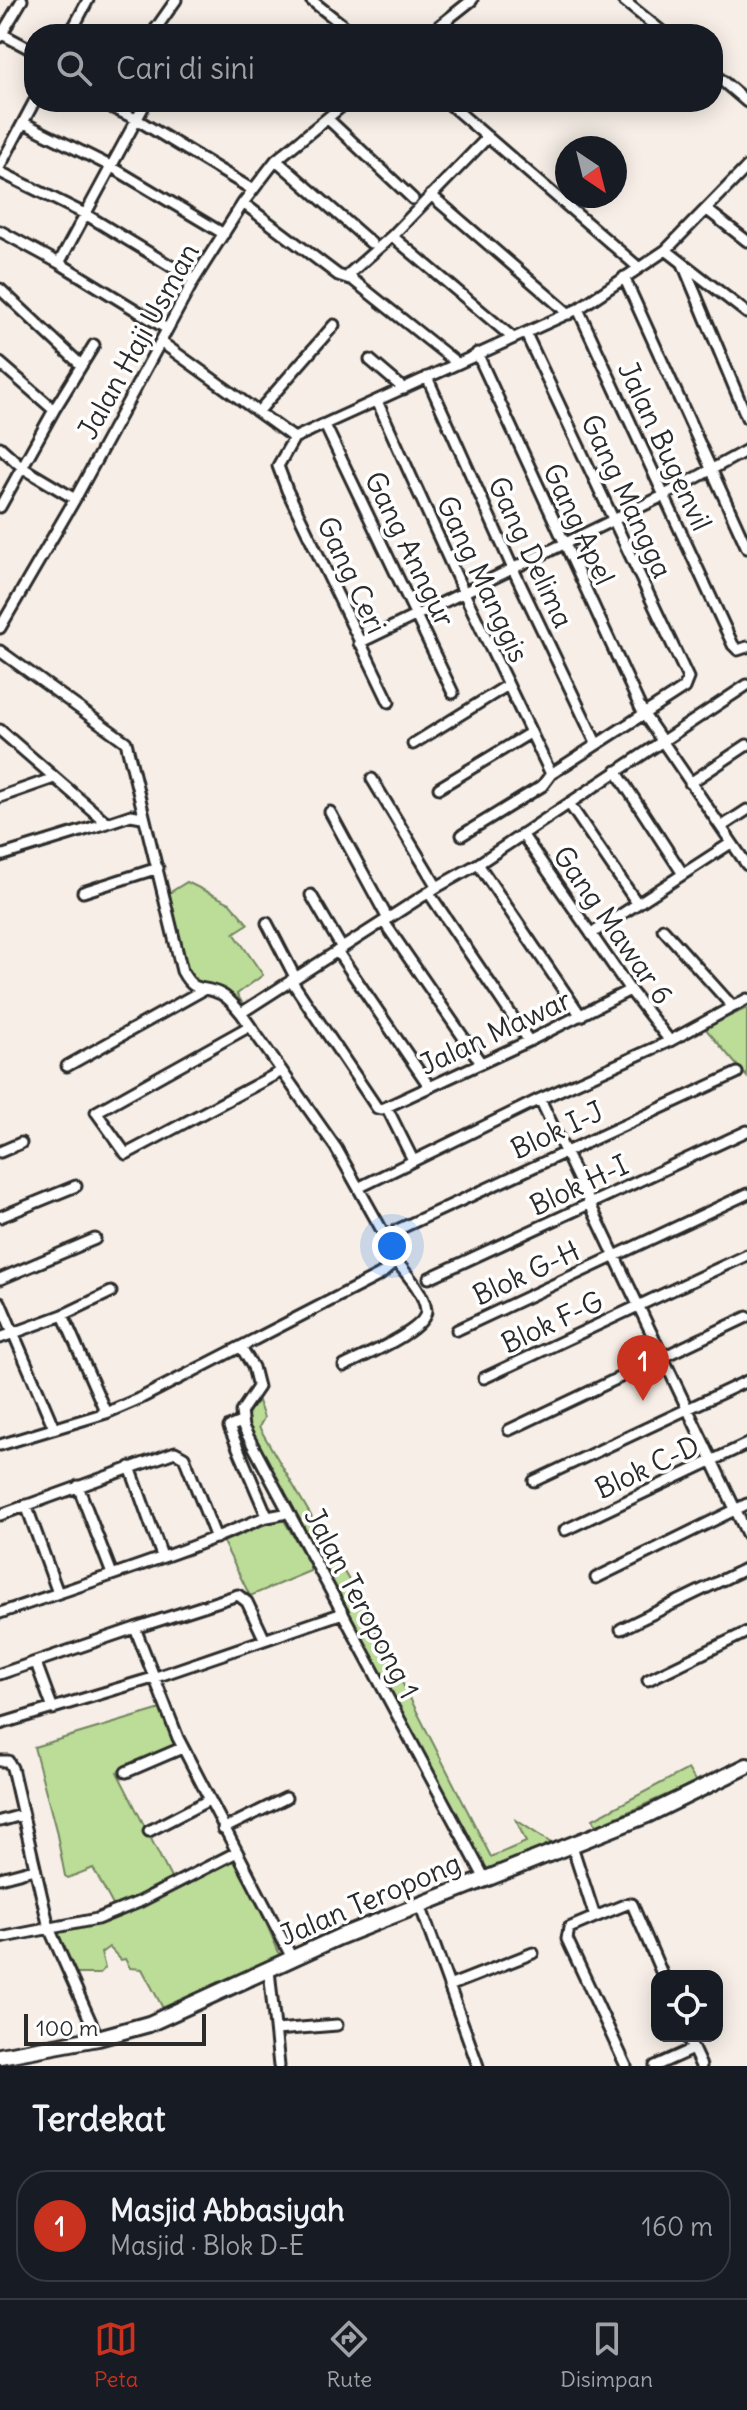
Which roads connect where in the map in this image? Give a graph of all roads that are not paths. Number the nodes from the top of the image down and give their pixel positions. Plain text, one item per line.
1 (22, 0) edge
2 (88, 0) edge
3 (176, 0) edge
4 (311, 0) edge
5 (472, 0) edge
6 (623, 0) edge
7 (75, 24) edge
8 (159, 24) edge
9 (341, 24) edge
10 (442, 24) edge
11 (653, 24) edge
12 (1, 35) edge
13 (24, 46) edge
14 (723, 82) edge
15 (747, 102) edge
16 (29, 112) edge
17 (121, 112) edge
18 (140, 112) edge
19 (336, 112) edge
20 (459, 112) edge
21 (136, 119) junction
22 (328, 119) junction
23 (24, 123) junction
24 (488, 137) junction
25 (276, 160) junction
26 (110, 166) junction
27 (0, 169) edge
28 (746, 170) edge
29 (253, 190) junction
30 (431, 195) junction
31 (413, 199) dead end
32 (243, 203) junction
33 (706, 209) junction
34 (85, 214) junction
35 (0, 231) edge
36 (224, 234) junction
37 (392, 236) junction
38 (747, 241) edge
39 (371, 243) dead end
40 (666, 250) junction
41 (59, 263) junction
42 (683, 264) junction
43 (638, 267) junction
44 (351, 277) junction
45 (624, 277) junction
46 (194, 280) junction
47 (0, 289) edge
48 (573, 311) junction
49 (747, 313) edge
50 (334, 325) dead end
51 (167, 329) junction
52 (526, 334) junction
53 (513, 338) junction
54 (161, 342) junction
55 (94, 345) dead end
56 (477, 353) junction
57 (370, 360) dead end
58 (0, 363) edge
59 (457, 363) junction
60 (81, 365) junction
61 (427, 377) junction
62 (404, 389) junction
63 (377, 401) junction
64 (54, 410) junction
65 (258, 412) junction
66 (747, 418) edge
67 (325, 425) junction
68 (294, 438) junction
69 (0, 447) edge
70 (747, 450) edge
71 (23, 468) junction
72 (710, 471) junction
73 (663, 496) junction
74 (75, 499) junction
75 (0, 507) edge
76 (614, 519) junction
77 (564, 545) junction
78 (747, 548) edge
79 (513, 569) junction
80 (464, 593) junction
81 (418, 616) junction
82 (0, 628) edge
83 (359, 643) junction
84 (747, 647) edge
85 (0, 651) edge
86 (508, 685) junction
87 (744, 687) edge
88 (453, 693) dead end
89 (747, 699) edge
90 (389, 702) dead end
91 (643, 713) junction
92 (0, 730) edge
93 (530, 733) junction
94 (660, 742) junction
95 (596, 743) junction
96 (413, 744) dead end
97 (747, 745) edge
98 (616, 771) junction
99 (551, 774) junction
100 (54, 778) junction
101 (372, 779) dead end
102 (690, 783) junction
103 (439, 788) dead end
104 (0, 797) edge
105 (570, 805) junction
106 (747, 810) edge
107 (330, 812) dead end
108 (142, 817) junction
109 (107, 823) junction
110 (721, 827) junction
111 (522, 834) junction
112 (462, 835) dead end
113 (731, 843) junction
114 (0, 856) edge
115 (478, 864) junction
116 (747, 865) edge
117 (158, 868) junction
118 (683, 874) junction
119 (433, 890) junction
120 (83, 892) dead end
121 (311, 895) dead end
122 (637, 903) junction
123 (386, 920) junction
124 (267, 923) dead end
125 (663, 929) dead end
126 (591, 934) junction
127 (340, 950) junction
128 (293, 978) junction
129 (203, 990) junction
130 (630, 990) junction
131 (747, 999) edge
132 (733, 1007) junction
133 (241, 1013) junction
134 (581, 1016) junction
135 (250, 1026) junction
136 (529, 1041) junction
137 (670, 1041) junction
138 (481, 1063) junction
139 (67, 1066) dead end
140 (282, 1071) junction
141 (737, 1073) dead end
142 (429, 1086) junction
143 (540, 1099) junction
144 (382, 1108) junction
145 (747, 1131) edge
146 (21, 1143) dead end
147 (564, 1151) junction
148 (0, 1152) edge
149 (413, 1160) junction
150 (76, 1186) dead end
151 (360, 1187) junction
152 (747, 1194) edge
153 (590, 1205) junction
154 (0, 1217) edge
155 (397, 1230) dead end
156 (95, 1239) dead end
157 (747, 1255) edge
158 (614, 1256) junction
159 (396, 1261) junction
160 (429, 1278) dead end
161 (0, 1279) edge
162 (111, 1292) dead end
163 (0, 1302) edge
164 (638, 1306) junction
165 (63, 1315) junction
166 (747, 1317) edge
167 (457, 1330) dead end
168 (13, 1333) junction
169 (0, 1338) edge
170 (241, 1347) junction
171 (662, 1356) junction
172 (344, 1366) dead end
173 (484, 1378) dead end
174 (747, 1381) edge
175 (687, 1409) junction
176 (106, 1413) junction
177 (241, 1422) junction
178 (54, 1428) junction
179 (509, 1430) dead end
180 (1, 1442) edge
181 (747, 1444) edge
182 (712, 1461) junction
183 (130, 1467) junction
184 (534, 1481) dead end
185 (78, 1486) junction
186 (747, 1504) edge
187 (26, 1505) junction
188 (735, 1510) junction
189 (288, 1512) junction
190 (0, 1515) edge
191 (267, 1516) junction
192 (565, 1530) dead end
193 (747, 1534) edge
194 (216, 1538) junction
195 (162, 1556) junction
196 (747, 1568) edge
197 (112, 1574) junction
198 (596, 1578) dead end
199 (58, 1593) junction
200 (0, 1613) edge
201 (343, 1613) junction
202 (135, 1628) junction
203 (621, 1629) dead end
204 (747, 1632) edge
205 (264, 1638) junction
206 (36, 1663) junction
207 (0, 1674) edge
208 (153, 1678) junction
209 (648, 1680) dead end
210 (53, 1709) junction
211 (0, 1724) edge
212 (182, 1748) junction
213 (0, 1761) edge
214 (747, 1766) edge
215 (126, 1772) dead end
216 (286, 1798) dead end
217 (209, 1800) junction
218 (22, 1815) junction
219 (0, 1821) edge
220 (223, 1829) junction
221 (149, 1831) dead end
222 (572, 1846) junction
223 (235, 1853) junction
224 (34, 1869) junction
225 (0, 1878) edge
226 (485, 1879) junction
227 (420, 1905) junction
228 (595, 1917) junction
229 (49, 1928) junction
230 (0, 1938) edge
231 (533, 1953) dead end
232 (292, 1958) junction
233 (269, 1970) junction
234 (660, 1970) edge
235 (449, 1986) junction
236 (337, 2025) dead end
237 (276, 2030) junction
238 (98, 2038) junction
239 (690, 2042) edge
240 (693, 2049) junction
241 (5, 2059) edge
242 (279, 2066) edge
243 (478, 2066) edge
244 (626, 2066) edge
245 (655, 2066) edge
246 (701, 2066) edge

1 - 12 street
2 - 7 street
3 - 8 street
4 - 9 street
5 - 10 street
6 - 11 street
12 - 13 street
14 - 15 street
16 - 23 street
17 - 21 street
18 - 21 street
19 - 22 street, Jalan Haji Usman
20 - 24 street
21 - 26 street
21 - 29 street
22 - 25 street, Jalan Haji Usman
22 - 31 street
23 - 26 street
23 - 27 street
24 - 30 street
24 - 43 street
25 - 29 street, Jalan Haji Usman
25 - 39 street
26 - 34 street
26 - 36 street
27 - 34 street
28 - 33 street
29 - 32 street, Jalan Haji Usman
30 - 37 street
30 - 48 street
32 - 36 street, Jalan Haji Usman
32 - 44 street
33 - 38 street
33 - 40 street
34 - 41 street
34 - 46 street
35 - 41 street
36 - 46 street, Jalan Haji Usman
37 - 44 street
37 - 53 street
40 - 42 street
40 - 43 street
41 - 51 street
42 - 49 street
42 - 66 street
43 - 45 street
44 - 59 street
45 - 48 street
45 - 72 street
46 - 51 street, Jalan Haji Usman
47 - 60 street
48 - 52 street
48 - 73 street, Jalan Bugenvil
50 - 65 street
51 - 54 street, Jalan Haji Usman
52 - 53 street
52 - 76 street, Gang Mangga
53 - 56 street
54 - 65 street
54 - 74 street, Jalan Haji Usman
55 - 60 street
56 - 59 street
56 - 77 street, Gang Apel
57 - 62 street
58 - 64 street
59 - 61 street
60 - 64 street
61 - 62 street
61 - 79 street, Gang Delima
62 - 63 street
63 - 67 street
63 - 80 street, Gang Manggis
64 - 71 street
65 - 68 street
67 - 68 street
67 - 81 street, Gang Anngur
68 - 83 street, Gang Ceri
69 - 71 street
70 - 72 street
71 - 74 street
71 - 75 street
72 - 73 street
72 - 78 street
73 - 76 street
73 - 84 street, Jalan Bugenvil
74 - 82 street, Jalan Haji Usman
76 - 77 street
76 - 91 street, Gang Mangga
77 - 79 street
77 - 91 street, Gang Apel
79 - 80 street
79 - 95 street, Gang Delima
80 - 81 street
80 - 86 street, Gang Manggis
81 - 83 street
81 - 88 street, Gang Anngur
83 - 90 street, Gang Ceri
85 - 108 street
86 - 93 street, Gang Manggis
86 - 96 street
87 - 89 street
87 - 94 street
91 - 94 street, Gang Apel
91 - 95 street
92 - 100 street
93 - 99 street, Gang Manggis
93 - 103 street
94 - 98 street
94 - 102 street, Gang Apel
95 - 99 street
97 - 102 street
98 - 105 street
98 - 118 street
99 - 112 street
100 - 104 street
100 - 109 street
101 - 119 street
102 - 110 street, Gang Apel
105 - 111 street
105 - 122 street
106 - 110 street
107 - 123 street
108 - 109 street
108 - 117 street
109 - 114 street
110 - 113 street, Gang Apel
111 - 115 street
111 - 126 street, Gang Mawar 6
113 - 116 street, Gang Apel
113 - 118 street
115 - 119 street
115 - 134 street
117 - 120 street
117 - 129 street
118 - 122 street
119 - 123 street
119 - 136 street
121 - 127 street
122 - 126 street
123 - 127 street
123 - 138 street
124 - 128 street
125 - 132 street
126 - 130 street, Gang Mawar 6
127 - 128 street
127 - 142 street
128 - 133 street
128 - 144 street
129 - 133 street
129 - 139 street
130 - 134 street, Jalan Mawar
130 - 137 street, Gang Mawar 6
131 - 132 street
132 - 137 street
133 - 135 street
134 - 136 street, Jalan Mawar
135 - 140 street
135 - 140 street
136 - 138 street, Jalan Mawar
137 - 143 street
138 - 142 street, Jalan Mawar
140 - 151 street
141 - 147 street, Blok I-J
142 - 144 street, Jalan Mawar
143 - 147 street
143 - 149 street
144 - 149 street
145 - 153 street, Blok H-I
146 - 148 street
147 - 153 street
147 - 155 street, Blok I-J
149 - 151 street
150 - 154 street
151 - 159 street
152 - 158 street, Blok G-H
153 - 158 street
153 - 160 street, Blok H-I
156 - 161 street
157 - 164 street, Blok F-G
158 - 164 street
158 - 167 street, Blok G-H
159 - 170 street
159 - 172 street
162 - 165 street
163 - 168 street
164 - 171 street
164 - 173 street, Blok F-G
165 - 168 street
165 - 176 street
166 - 171 street
168 - 169 street
168 - 178 street
170 - 176 street
170 - 177 street
171 - 175 street
171 - 179 street
174 - 175 street
175 - 182 street
175 - 184 street
176 - 178 street
177 - 189 street, Jalan Teropong 1
177 - 191 street
178 - 180 street
181 - 182 street, Blok C-D
182 - 188 street
182 - 192 street, Blok C-D
183 - 185 street
183 - 194 street
183 - 195 street
185 - 187 street
185 - 197 street
186 - 188 street
187 - 190 street
187 - 199 street
188 - 193 street
188 - 198 street
189 - 191 street
189 - 201 street, Jalan Teropong 1
191 - 194 street
194 - 195 street
195 - 197 street
196 - 203 street
197 - 199 street
199 - 200 street
201 - 205 street
201 - 226 street, Jalan Teropong 1
202 - 205 street
202 - 206 street
202 - 208 street
204 - 209 street
205 - 208 street
206 - 207 street
206 - 210 street
208 - 210 street
208 - 212 street
210 - 211 street
212 - 215 street
212 - 217 street
213 - 218 street
214 - 222 main road, Jalan Teropong
216 - 220 street
217 - 220 street
217 - 221 street
218 - 219 street
218 - 224 street
220 - 223 street
222 - 226 main road, Jalan Teropong
222 - 228 street
223 - 229 street
223 - 232 street
224 - 225 street
224 - 229 street
226 - 227 main road, Jalan Teropong
227 - 232 main road, Jalan Teropong
227 - 235 street
228 - 234 street
228 - 244 street
229 - 230 street
229 - 238 street
231 - 235 street
232 - 233 main road, Jalan Teropong
233 - 237 street
233 - 238 main road, Jalan Teropong
235 - 243 street
236 - 237 street
237 - 242 street
238 - 241 main road, Jalan Teropong
239 - 240 street
240 - 245 street
240 - 246 street

